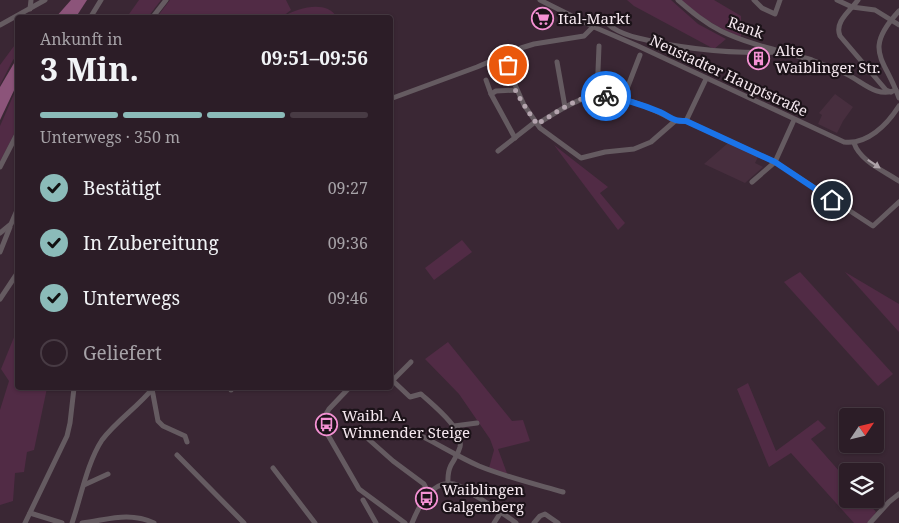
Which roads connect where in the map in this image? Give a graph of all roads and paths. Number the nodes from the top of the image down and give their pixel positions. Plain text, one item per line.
1 (31, 0) edge
2 (45, 0) edge
3 (101, 0) edge
4 (166, 0) edge
5 (540, 0) edge
6 (678, 0) edge
7 (754, 0) edge
8 (780, 0) edge
9 (837, 0) edge
10 (858, 0) edge
11 (852, 7) junction
12 (30, 9) junction
13 (899, 11) edge
14 (19, 15) edge
15 (92, 15) edge
16 (154, 15) edge
17 (15, 17) edge
18 (891, 20) junction
19 (0, 25) edge
20 (899, 25) edge
21 (594, 27) junction
22 (599, 46) dead end
23 (784, 52) junction
24 (512, 55) junction
25 (640, 55) dead end
26 (557, 62) dead end
27 (706, 79) junction
28 (486, 80) dead end
29 (516, 90) junction
30 (893, 91) junction
31 (491, 94) junction
32 (597, 96) junction
33 (393, 98) edge
34 (899, 98) edge
35 (623, 99) junction
36 (899, 106) edge
37 (566, 107) junction
38 (794, 120) junction
39 (675, 121) junction
40 (686, 121) junction
41 (536, 123) junction
42 (15, 138) edge
43 (515, 138) junction
44 (854, 143) junction
45 (498, 151) dead end
46 (775, 162) junction
47 (0, 167) edge
48 (899, 181) edge
49 (752, 182) dead end
50 (898, 204) edge
51 (15, 214) edge
52 (10, 224) junction
53 (0, 233) edge
54 (0, 252) edge
55 (15, 276) edge
56 (0, 299) edge
57 (411, 362) dead end
58 (393, 377) edge
59 (393, 381) edge
60 (74, 390) edge
61 (150, 390) edge
62 (152, 390) edge
63 (347, 390) edge
64 (477, 423) dead end
65 (454, 426) junction
66 (407, 429) dead end
67 (366, 437) dead end
68 (187, 442) dead end
69 (178, 455) dead end
70 (456, 455) junction
71 (273, 468) dead end
72 (108, 474) dead end
73 (448, 484) junction
74 (84, 485) junction
75 (563, 492) dead end
76 (429, 494) junction
77 (899, 494) edge
78 (363, 500) dead end
79 (374, 500) junction
80 (369, 509) junction
81 (501, 512) junction
82 (30, 513) junction
83 (25, 523) edge
84 (62, 523) edge
85 (72, 523) edge
86 (82, 523) edge
87 (154, 523) edge
88 (244, 523) edge
89 (315, 523) edge
90 (376, 523) edge
91 (405, 523) edge
92 (412, 523) edge
93 (494, 523) edge
94 (516, 523) edge
95 (534, 523) edge
96 (558, 523) edge
97 (870, 523) edge

1 - 12 street
2 - 12 street
3 - 15 street
4 - 16 street
5 - 21 street, Neustadter Hauptstraße
6 - 23 street, Rank
7 - 8 street
9 - 11 street
10 - 11 street
11 - 18 street
11 - 30 street
12 - 14 street
13 - 18 street
17 - 19 street
18 - 20 street
18 - 30 street
21 - 23 street
21 - 24 street
21 - 27 street, Neustadter Hauptstraße
22 - 32 street
23 - 30 street, Rank
24 - 29 street
24 - 33 street
25 - 35 street
26 - 37 street
27 - 38 street, Neustadter Hauptstraße
27 - 40 street
28 - 31 street
29 - 31 street
29 - 41 street
30 - 34 street
31 - 43 street
32 - 35 street
32 - 37 street
35 - 39 street
36 - 44 street
37 - 41 street
38 - 44 street, Neustadter Hauptstraße
38 - 46 street
39 - 40 street
39 - 41 street
40 - 46 street
41 - 43 street
42 - 47 street
43 - 45 street
44 -> 48 street
46 - 49 street
46 - 50 street
51 - 52 street
52 - 53 street
52 - 54 street
55 - 56 street
57 - 58 street
59 - 65 street
60 - 82 street
61 - 74 street
62 - 68 street
63 - 79 street
64 - 65 street
65 - 70 street
66 - 70 street
67 - 76 street
69 - 88 street
70 - 73 street
70 - 75 street
71 - 89 street
72 - 74 street
73 - 76 street
73 - 81 street
74 - 85 street
76 - 92 street
77 - 97 street
78 - 80 street
79 - 80 street
79 - 91 street
80 - 90 street
81 - 93 street
81 - 94 street
82 - 83 street
82 - 84 street
86 - 87 street
95 - 96 street

